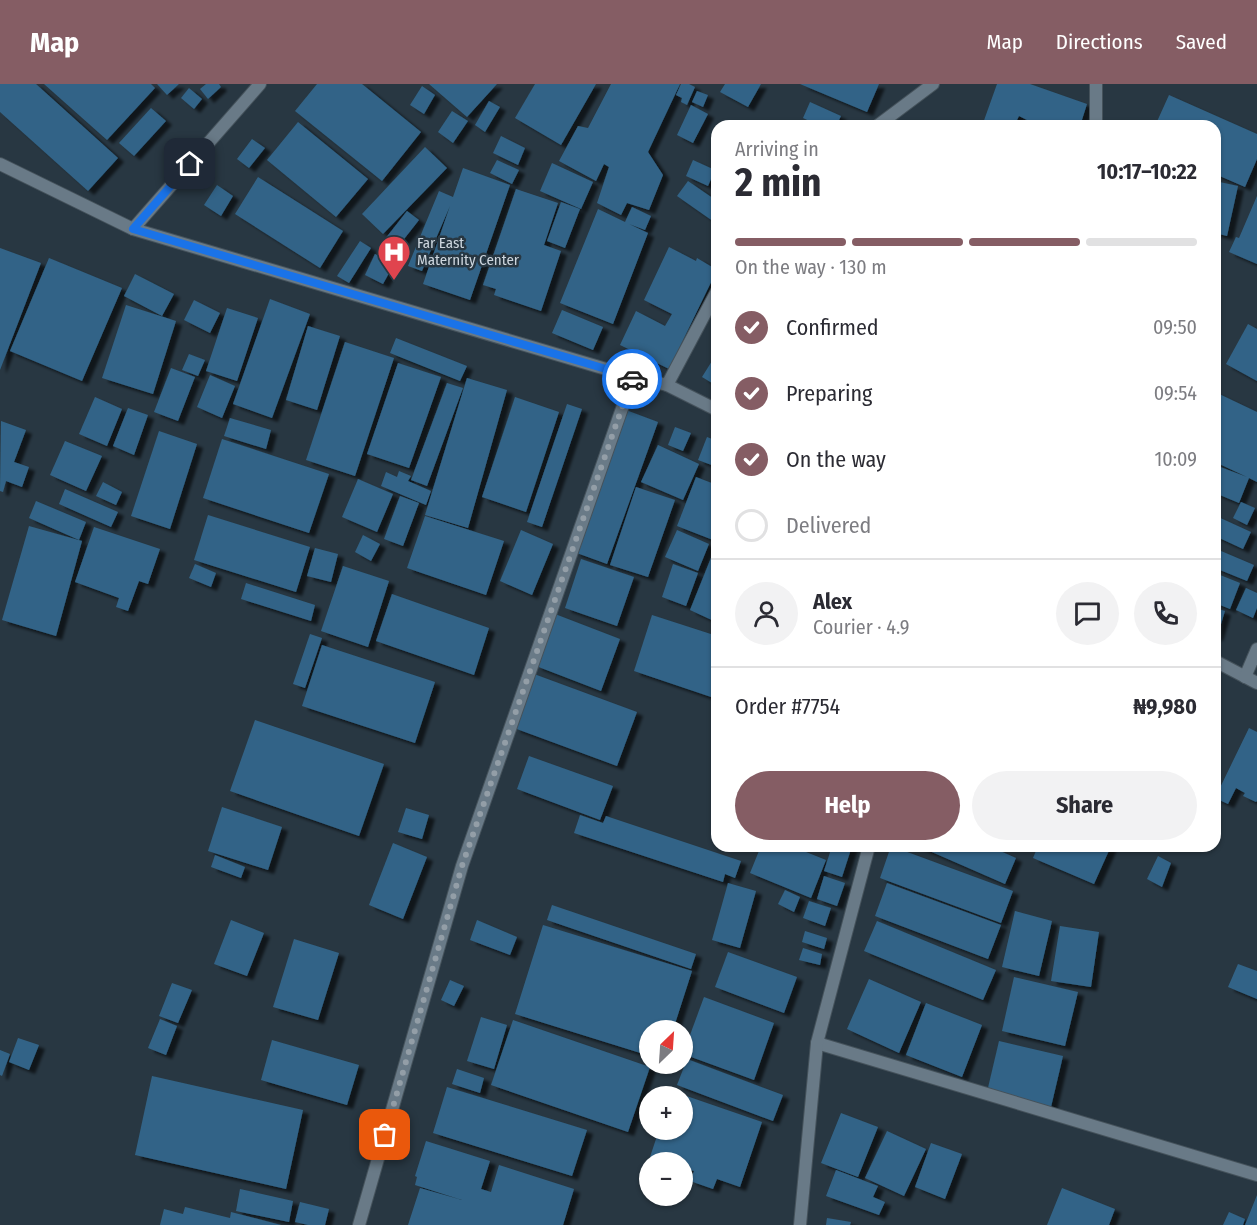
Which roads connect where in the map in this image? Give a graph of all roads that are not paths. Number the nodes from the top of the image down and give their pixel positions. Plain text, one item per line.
1 (260, 84) edge
2 (933, 84) edge
3 (1096, 84) edge
4 (886, 120) edge
5 (1095, 120) edge
6 (0, 164) edge
7 (133, 229) junction
8 (711, 302) edge
9 (633, 377) junction
10 (667, 385) junction
11 (711, 407) edge
12 (1257, 649) edge
13 (1221, 664) edge
14 (1245, 677) junction
15 (1257, 684) edge
16 (867, 852) edge
17 (817, 1043) junction
18 (1257, 1175) edge
19 (359, 1225) edge
20 (800, 1225) edge

1 - 7 street
2 - 4 street
3 - 5 street
6 - 7 street
7 - 9 street
8 - 10 street
9 - 10 street
9 - 19 street
10 - 11 street
12 - 14 street
13 - 14 street
14 - 15 street
16 - 17 street
17 - 18 street
17 - 20 street

